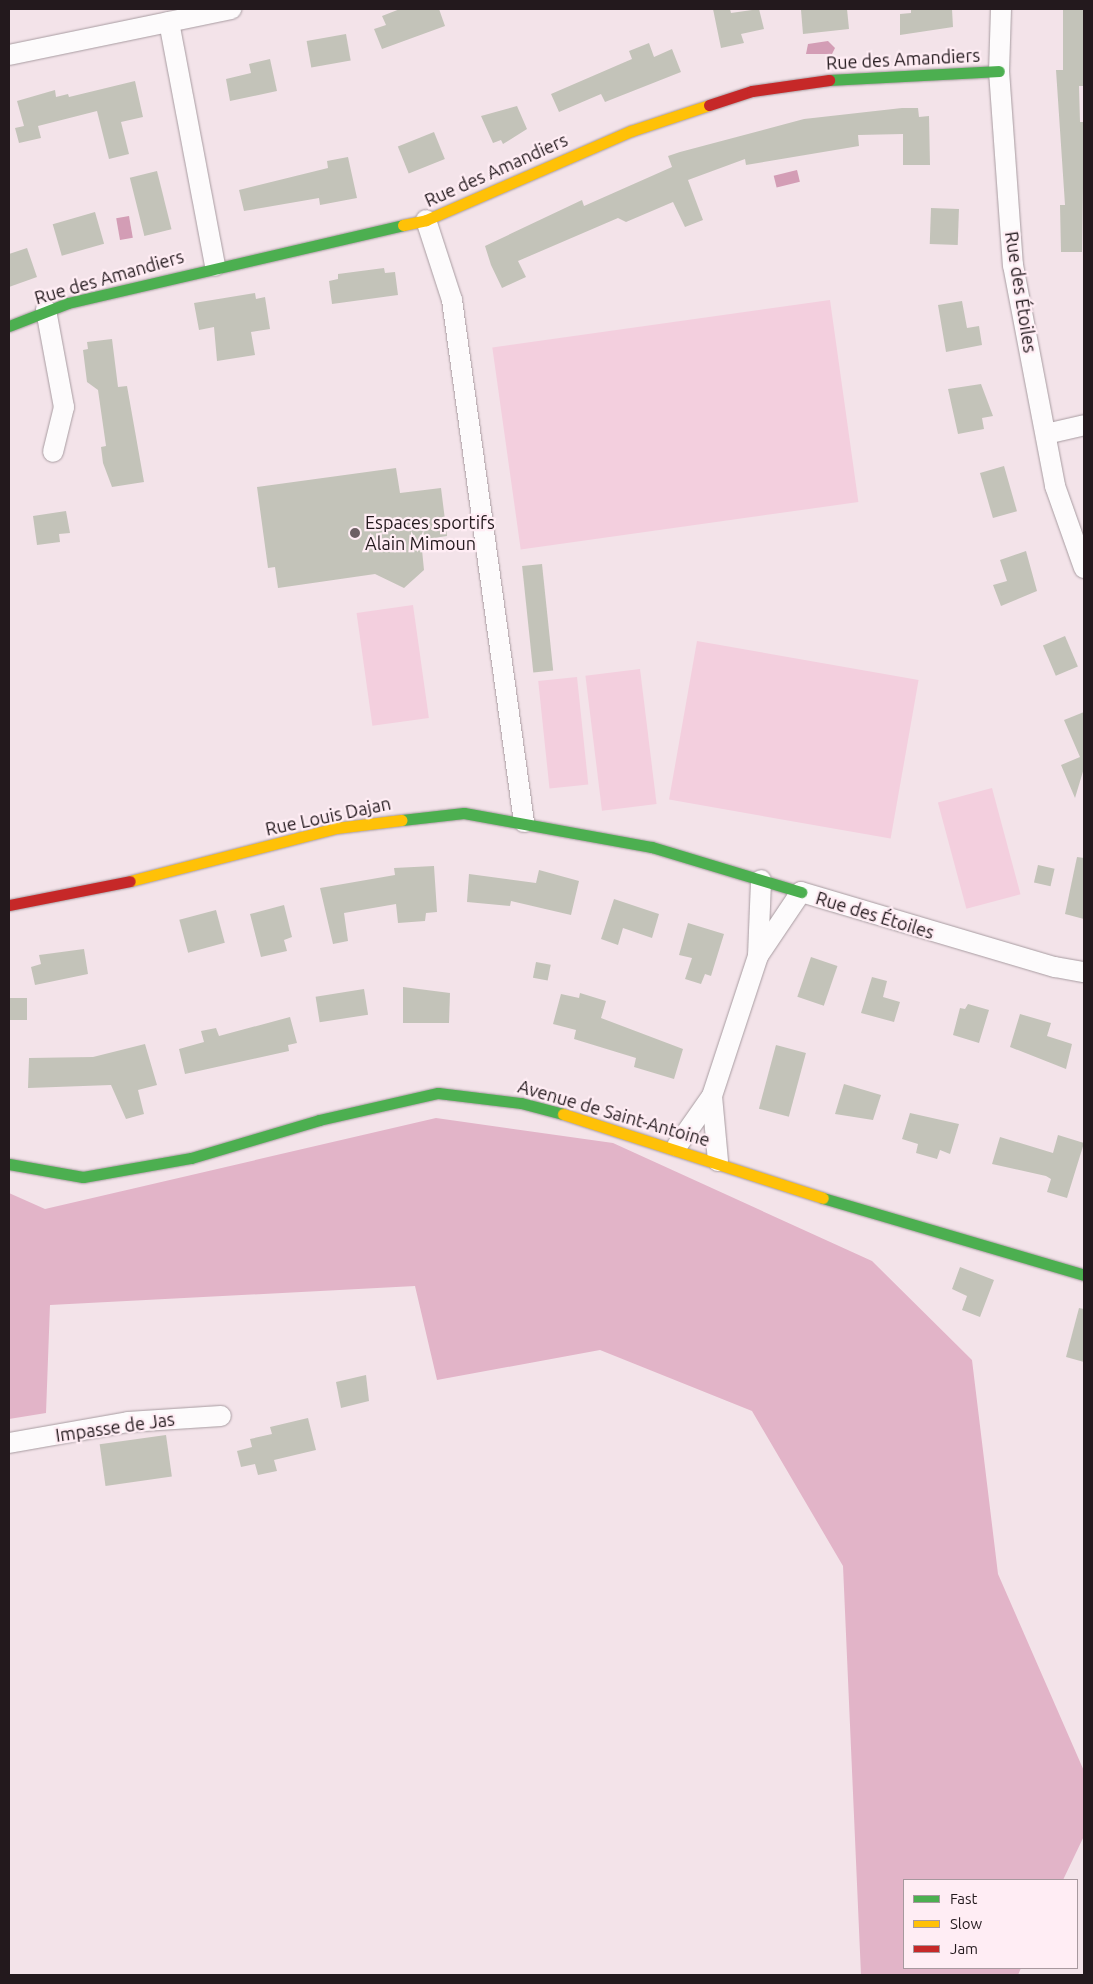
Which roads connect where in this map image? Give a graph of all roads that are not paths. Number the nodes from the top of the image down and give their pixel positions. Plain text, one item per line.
1 (231, 9) edge
2 (1001, 9) edge
3 (169, 22) junction
4 (9, 55) edge
5 (1000, 70) junction
6 (426, 220) junction
7 (215, 266) junction
8 (46, 310) junction
9 (9, 326) edge
10 (1084, 425) edge
11 (1046, 434) junction
12 (53, 452) dead end
13 (1084, 568) edge
14 (524, 822) junction
15 (761, 880) junction
16 (801, 892) junction
17 (9, 905) edge
18 (758, 956) junction
19 (1084, 972) edge
20 (712, 1096) junction
21 (677, 1146) junction
22 (718, 1161) junction
23 (9, 1164) edge
24 (1084, 1276) edge
25 (221, 1416) dead end
26 (9, 1443) edge

1 - 3 street
2 - 5 street, Rue des Étoiles
3 - 4 street
3 - 7 street
5 - 6 street, Rue des Amandiers
5 - 11 street, Rue des Étoiles
6 - 7 street, Rue des Amandiers
6 - 14 street
7 - 8 street, Rue des Amandiers
8 - 9 street, Rue des Amandiers
8 - 12 street
10 - 11 street
11 - 13 street, Rue des Étoiles
14 - 15 street, Rue Louis Dajan
14 - 17 street, Rue Louis Dajan
15 - 16 street, Rue Louis Dajan
15 - 18 street
16 - 18 street, Rue des Étoiles
16 - 19 street, Rue des Étoiles
18 - 20 street, Rue des Étoiles
20 - 21 street
20 - 22 street, Rue des Étoiles
21 - 22 street, Avenue de Saint-Antoine
21 - 23 street, Avenue de Saint-Antoine
22 - 24 street, Avenue de Saint-Antoine
25 - 26 street, Impasse de Jas

